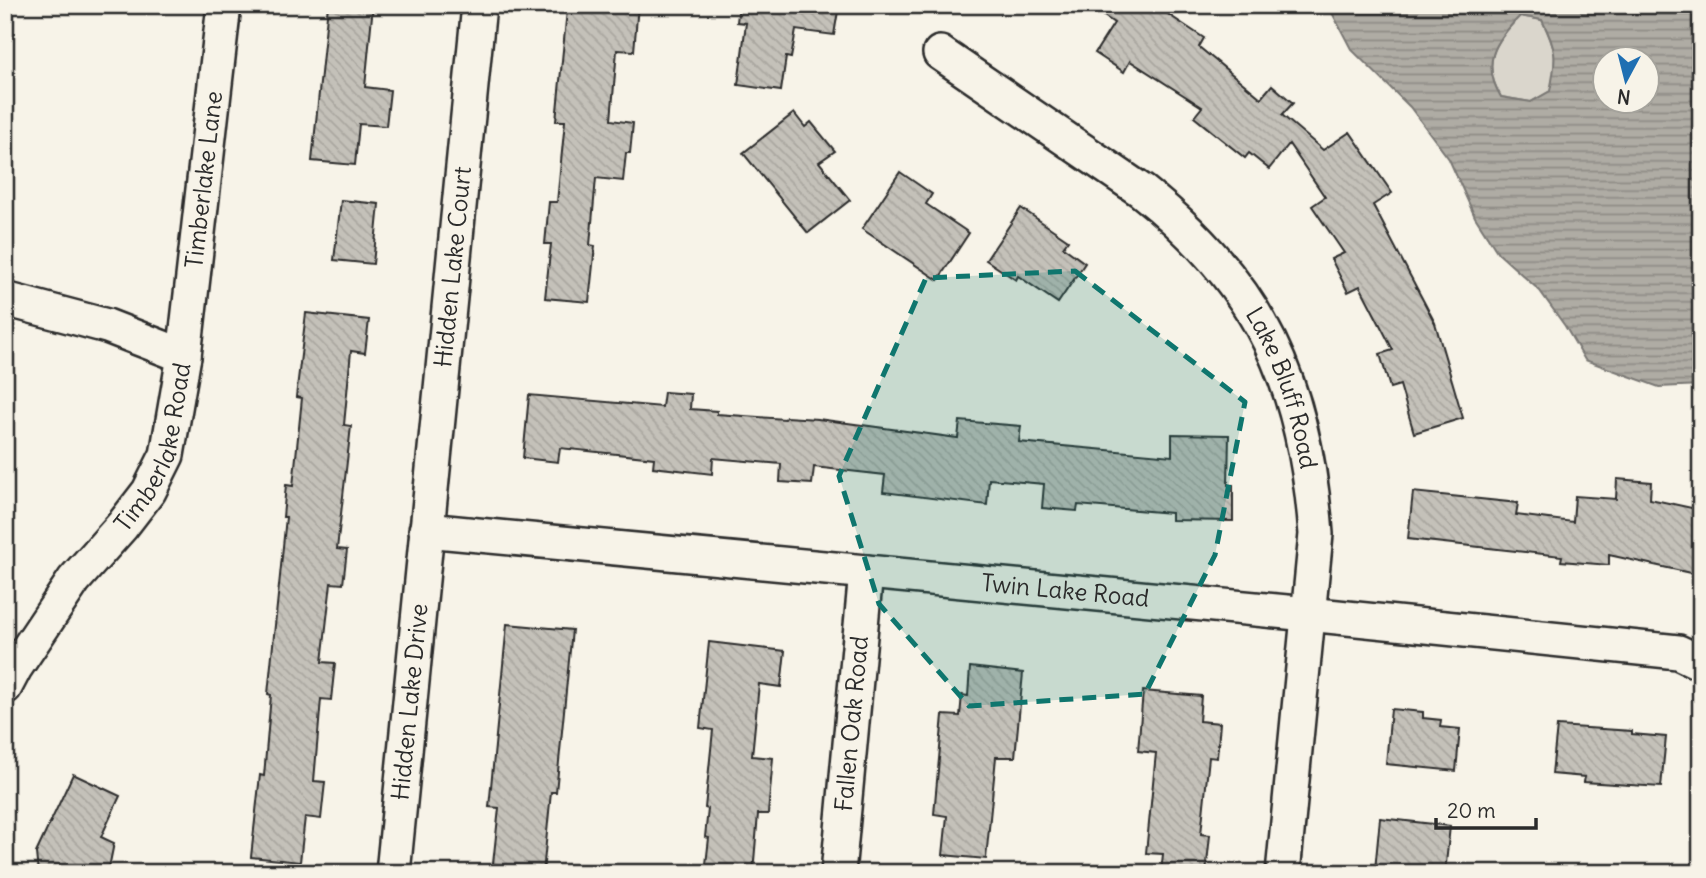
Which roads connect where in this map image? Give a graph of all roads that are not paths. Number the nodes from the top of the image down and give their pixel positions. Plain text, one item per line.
1 (224, 5) edge
2 (479, 5) edge
3 (940, 53) dead end
4 (5, 299) edge
5 (184, 356) junction
6 (426, 530) junction
7 (866, 572) junction
8 (1308, 614) junction
9 (1701, 663) edge
10 (5, 687) edge
11 (393, 873) edge
12 (838, 873) edge
13 (1283, 873) edge

1 - 5 street, Timberlake Lane
2 - 6 street, Hidden Lake Court
3 - 8 street, Lake Bluff Road
4 - 5 street, Timberlake Road
5 - 10 street, Timberlake Road
6 - 7 street, Twin Lake Road
6 - 11 street, Hidden Lake Drive
7 - 8 street, Twin Lake Road
7 - 12 street, Fallen Oak Road
8 - 9 street, Twin Lake Road
8 - 13 street, Lake Bluff Road

